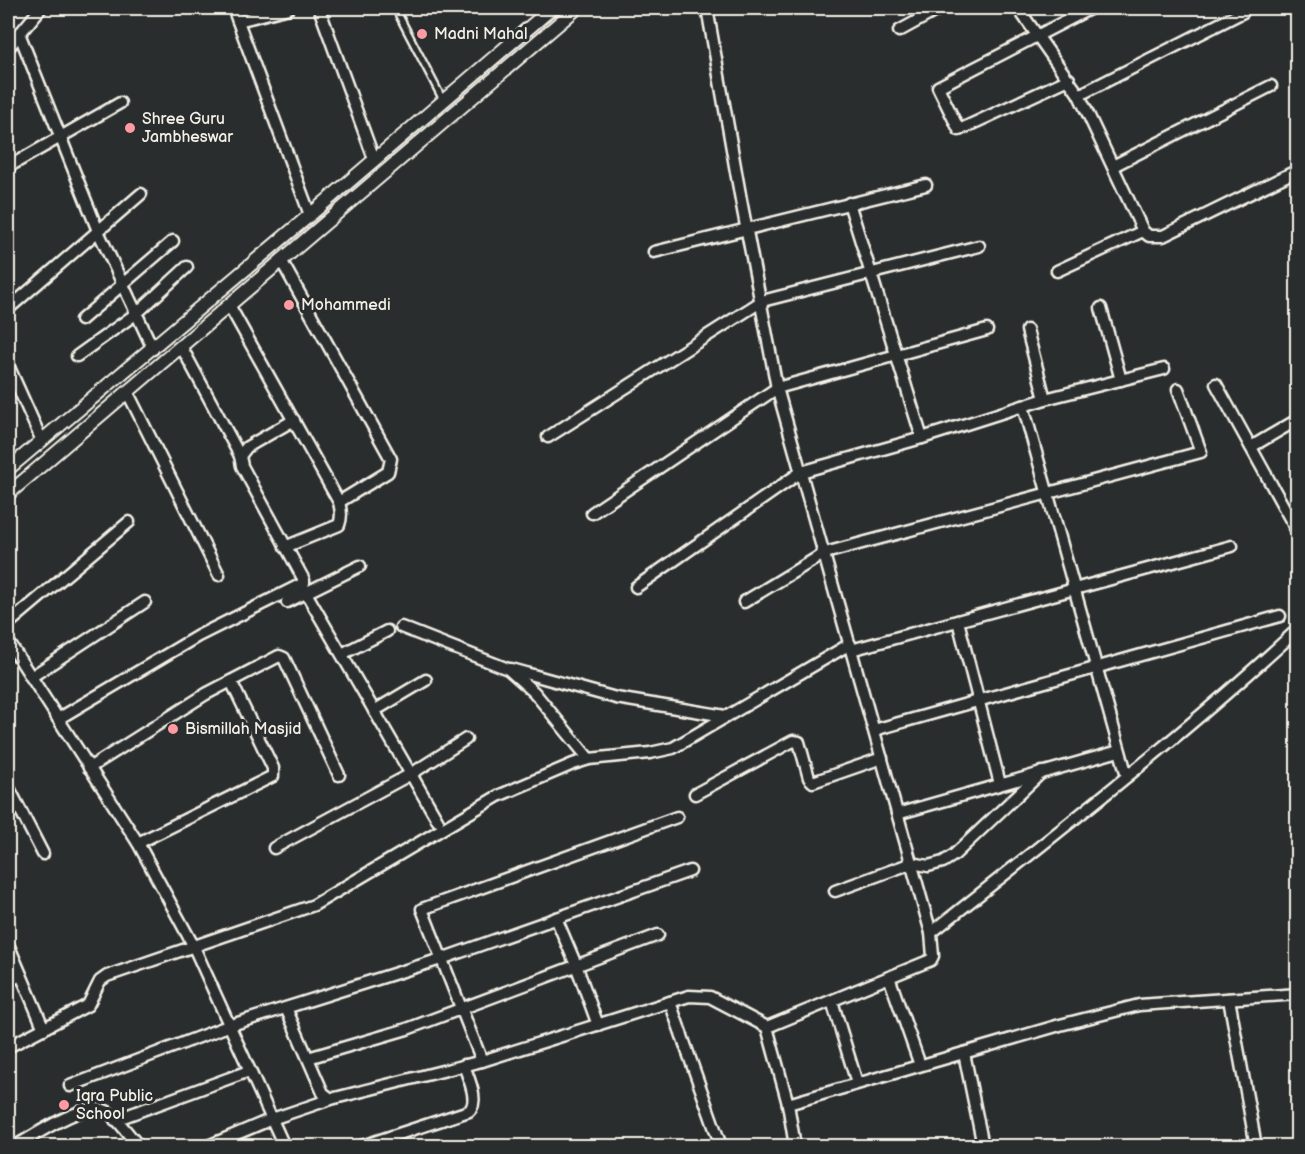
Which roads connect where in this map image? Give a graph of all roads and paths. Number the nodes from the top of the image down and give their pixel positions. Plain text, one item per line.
1 (41, 8) edge
2 (233, 8) edge
3 (289, 8) edge
4 (319, 8) edge
5 (395, 8) edge
6 (552, 8) edge
7 (577, 8) edge
8 (707, 8) edge
9 (941, 8) edge
10 (1018, 8) edge
11 (1091, 8) edge
12 (1243, 12) dead end
13 (238, 21) junction
14 (899, 31) dead end
15 (19, 33) junction
16 (1037, 36) junction
17 (8, 48) edge
18 (1068, 79) junction
19 (1271, 86) dead end
20 (1079, 95) junction
21 (443, 100) junction
22 (120, 103) dead end
23 (60, 136) junction
24 (374, 159) junction
25 (1113, 166) junction
26 (8, 167) edge
27 (1298, 170) edge
28 (926, 185) dead end
29 (141, 194) dead end
30 (849, 204) junction
31 (310, 215) junction
32 (747, 228) junction
33 (98, 231) junction
34 (1143, 231) junction
35 (173, 241) dead end
36 (979, 246) dead end
37 (654, 252) dead end
38 (281, 260) junction
39 (187, 267) dead end
40 (1057, 271) dead end
41 (870, 273) junction
42 (123, 283) junction
43 (762, 301) junction
44 (229, 305) junction
45 (1101, 308) dead end
46 (8, 309) edge
47 (137, 313) junction
48 (81, 320) dead end
49 (987, 330) dead end
50 (1027, 330) dead end
51 (181, 346) junction
52 (153, 348) junction
53 (77, 356) dead end
54 (896, 356) junction
55 (8, 365) edge
56 (1164, 369) dead end
57 (1121, 380) junction
58 (1216, 384) dead end
59 (777, 388) junction
60 (1179, 389) dead end
61 (128, 391) junction
62 (1045, 399) junction
63 (1023, 406) junction
64 (294, 420) junction
65 (1298, 420) edge
66 (549, 437) dead end
67 (922, 438) junction
68 (42, 441) junction
69 (1251, 447) junction
70 (240, 456) junction
71 (8, 470) edge
72 (801, 472) junction
73 (8, 494) edge
74 (1047, 495) junction
75 (339, 502) junction
76 (592, 513) dead end
77 (1294, 518) edge
78 (129, 522) dead end
79 (1298, 532) edge
80 (1232, 546) dead end
81 (285, 547) junction
82 (825, 553) junction
83 (360, 566) dead end
84 (219, 575) dead end
85 (636, 586) dead end
86 (304, 589) junction
87 (1074, 590) junction
88 (145, 602) dead end
89 (287, 602) dead end
90 (744, 602) dead end
91 (1280, 616) dead end
92 (958, 621) junction
93 (8, 624) edge
94 (401, 627) dead end
95 (1298, 629) edge
96 (387, 631) dead end
97 (8, 642) edge
98 (851, 647) junction
99 (342, 654) junction
100 (1095, 666) junction
101 (508, 669) junction
102 (31, 677) junction
103 (426, 680) dead end
104 (231, 681) junction
105 (978, 700) junction
106 (374, 711) junction
107 (725, 716) junction
108 (58, 719) junction
109 (874, 730) junction
110 (466, 739) dead end
111 (1119, 751) junction
112 (882, 758) junction
113 (588, 759) junction
114 (89, 768) junction
115 (1042, 772) junction
116 (411, 774) junction
117 (339, 775) dead end
118 (1126, 776) junction
119 (1000, 784) junction
120 (8, 786) edge
121 (695, 794) dead end
122 (897, 814) junction
123 (677, 817) dead end
124 (438, 821) dead end
125 (138, 843) junction
126 (274, 848) dead end
127 (43, 854) dead end
128 (912, 863) junction
129 (690, 871) dead end
130 (835, 891) dead end
131 (556, 918) junction
132 (931, 933) junction
133 (658, 935) dead end
134 (8, 944) edge
135 (193, 945) junction
136 (441, 959) junction
137 (576, 965) junction
138 (21, 975) junction
139 (890, 977) junction
140 (8, 981) edge
141 (1298, 994) edge
142 (1229, 999) junction
143 (831, 1001) junction
144 (670, 1002) junction
145 (286, 1008) junction
146 (462, 1009) junction
147 (598, 1025) junction
148 (228, 1026) junction
149 (767, 1027) junction
150 (44, 1029) junction
151 (8, 1047) edge
152 (964, 1053) junction
153 (308, 1058) junction
154 (482, 1061) junction
155 (464, 1065) junction
156 (920, 1065) junction
157 (249, 1071) junction
158 (857, 1083) junction
159 (70, 1086) dead end
160 (332, 1099) junction
161 (788, 1104) junction
162 (272, 1119) junction
163 (115, 1120) junction
164 (15, 1146) edge
165 (139, 1146) edge
166 (208, 1146) edge
167 (284, 1146) edge
168 (362, 1146) edge
169 (721, 1146) edge
170 (795, 1146) edge
171 (983, 1146) edge
172 (1256, 1146) edge

1 - 15 street
2 - 13 street
3 - 13 street
4 - 24 street
5 - 21 lane
6 - 21 street
7 - 38 street
8 - 32 street
9 - 14 street
10 - 16 street
11 - 16 street
12 - 20 street
13 - 31 street
15 - 17 street
15 - 23 street
16 - 18 street
16 - 18 street
18 - 20 street
19 - 25 street
20 - 25 street
21 - 24 street
22 - 23 street
23 - 26 street
23 - 33 street
24 - 31 street
25 - 34 street
27 - 34 street
28 - 30 street
29 - 33 street
30 - 32 street
30 - 41 street
31 - 52 street
32 - 37 street
32 - 43 street
33 - 42 street
33 - 46 street
34 - 40 street
35 - 42 street
36 - 41 street
38 - 44 street
38 - 75 street
39 - 47 street
41 - 43 street
41 - 54 street
42 - 47 street
42 - 48 street
43 - 59 street
43 - 66 street
44 - 51 street
44 - 64 street
45 - 57 street
47 - 52 street
47 - 53 street
49 - 54 street
50 - 62 street
51 - 61 street
51 - 70 street
52 - 68 street
54 - 59 street
54 - 67 street
55 - 68 street
56 - 57 street
57 - 62 street
58 - 69 street
59 - 72 street
59 - 76 street
60 - 74 street
61 - 73 street
61 - 84 street
62 - 63 street
63 - 67 street
63 - 74 street
64 - 70 street
64 - 75 street
65 - 69 street
67 - 72 street
68 - 71 street
69 - 77 street
70 - 81 street
72 - 82 street
72 - 85 street
74 - 82 street
74 - 87 street
75 - 81 street
77 - 79 street
78 - 93 street
80 - 87 street
81 - 86 street
82 - 90 street
82 - 98 street
83 - 86 street
86 - 89 street
86 - 99 street
86 - 108 street
87 - 92 street
87 - 100 street
88 - 102 street
91 - 100 street
92 - 98 street
92 - 105 street
94 - 101 street
95 - 118 street
96 - 99 street
97 - 102 street
98 - 107 street
98 - 109 street
99 - 106 street
100 - 105 street
100 - 111 street
101 - 107 street
101 - 113 street
102 - 108 street
103 - 106 street
104 - 114 street
104 - 117 street
104 - 125 street
105 - 109 street
105 - 119 street
106 - 116 street
107 - 113 street
108 - 114 street
109 - 112 street
110 - 116 street
111 - 115 street
111 - 118 street
112 - 121 street
112 - 122 street
113 - 135 street
114 - 125 street
115 - 119 street
115 - 128 street
116 - 124 street
116 - 126 street
118 - 132 street
119 - 122 street
120 - 127 street
122 - 128 street
123 - 136 street
125 - 135 street
128 - 130 street
128 - 132 street
129 - 131 street
131 - 136 street
131 - 137 street
132 - 139 street
133 - 137 street
134 - 138 street
135 - 148 street
135 - 150 street
136 - 145 street
136 - 146 street
137 - 146 street
137 - 147 street
138 - 140 street
138 - 150 street
139 - 143 street
139 - 156 street
141 - 142 street
142 - 152 street
142 - 172 street
143 - 149 street
143 - 158 street
144 - 147 street
144 - 149 street
144 - 169 street
145 - 148 street
145 - 153 street
146 - 153 street
146 - 154 street
147 - 154 street
148 - 157 street
148 - 159 street
149 - 161 street
150 - 151 street
152 - 156 street
152 - 171 street
153 - 160 street
154 - 155 street
155 - 160 street
155 - 168 street
156 - 158 street
157 - 162 street
157 - 163 street
158 - 161 street
160 - 162 street
161 - 170 street
162 - 166 street
162 - 167 street
163 - 164 street
163 - 165 street

